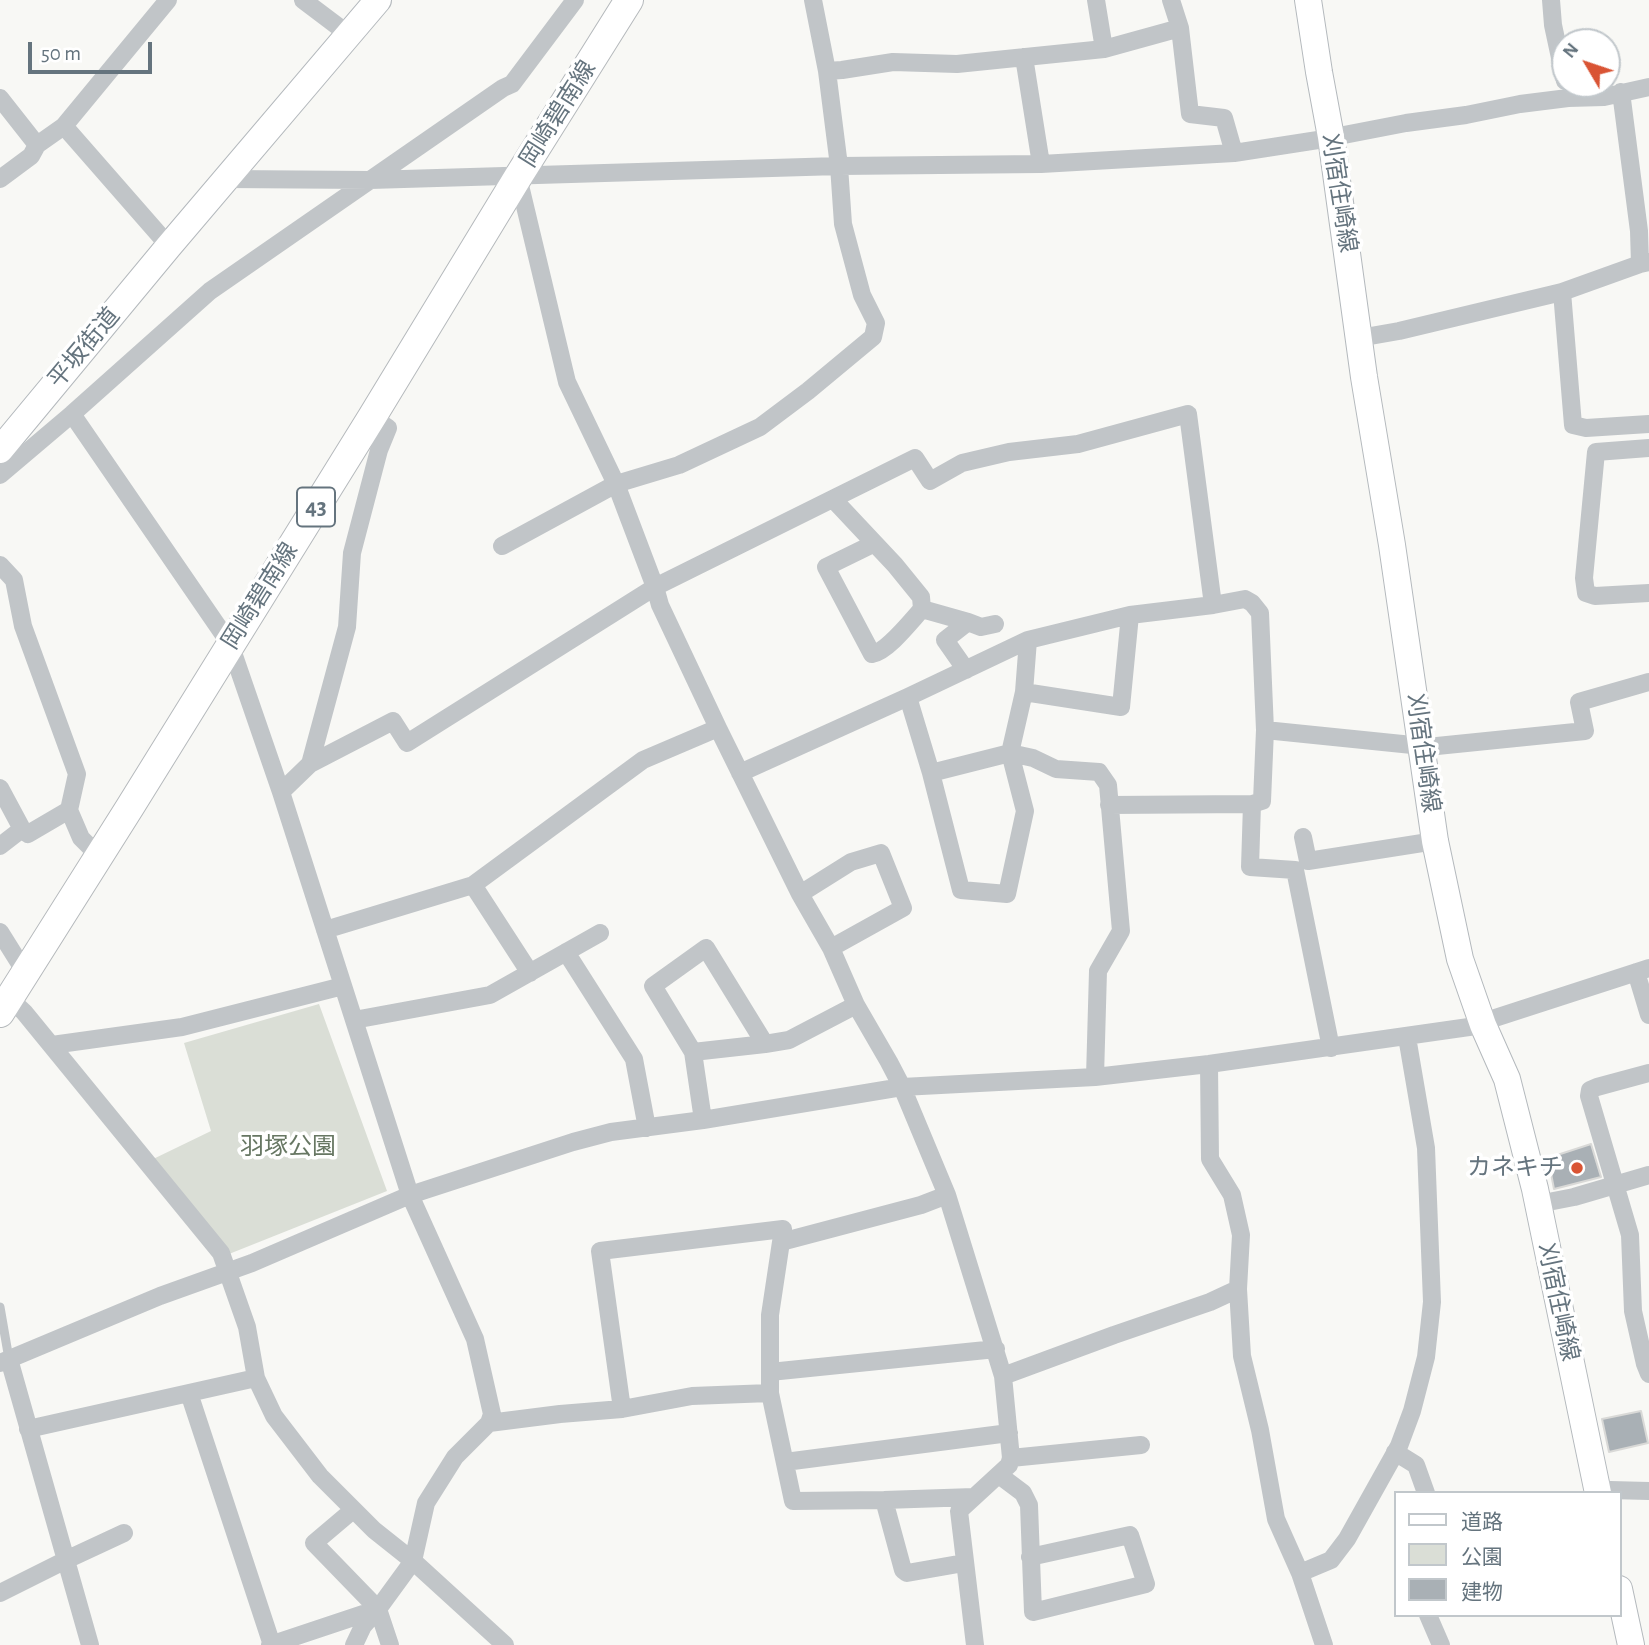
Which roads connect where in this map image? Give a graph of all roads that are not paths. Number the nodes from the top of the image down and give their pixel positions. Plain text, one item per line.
1 (168, 0) edge
2 (303, 0) edge
3 (377, 0) edge
4 (575, 0) edge
5 (629, 0) edge
6 (813, 0) edge
7 (1096, 0) edge
8 (1308, 0) edge
9 (1551, 0) edge
10 (1176, 1) edge
11 (1180, 28) junction
12 (1554, 28) edge
13 (348, 34) junction
14 (1104, 49) junction
15 (1024, 57) junction
16 (827, 71) junction
17 (1649, 87) edge
18 (1621, 92) joint
19 (1551, 93) edge
20 (0, 98) edge
21 (64, 126) junction
22 (1331, 137) junction
23 (37, 145) junction
24 (1234, 153) junction
25 (1041, 164) junction
26 (839, 166) junction
27 (518, 177) junction
28 (0, 179) edge
29 (226, 179) junction
30 (370, 180) junction
31 (169, 246) junction
32 (1644, 263) edge
33 (1562, 292) junction
34 (1359, 338) junction
35 (72, 414) junction
36 (372, 417) junction
37 (1649, 424) edge
38 (1649, 448) edge
39 (0, 450) edge
40 (0, 475) edge
41 (617, 484) junction
42 (834, 499) junction
43 (873, 544) junction
44 (502, 546) dead end
45 (0, 565) edge
46 (655, 587) junction
47 (1649, 593) edge
48 (1213, 605) junction
49 (922, 609) junction
50 (1130, 615) junction
51 (968, 622) junction
52 (995, 624) dead end
53 (1028, 640) junction
54 (230, 644) junction
55 (966, 670) junction
56 (1649, 682) edge
57 (1024, 692) junction
58 (908, 697) junction
59 (718, 728) junction
60 (1265, 730) junction
61 (1422, 746) junction
62 (1010, 753) junction
63 (310, 764) junction
64 (740, 773) junction
65 (931, 773) junction
66 (0, 788) edge
67 (281, 792) junction
68 (1252, 804) junction
69 (1109, 805) junction
70 (69, 810) junction
71 (22, 829) junction
72 (1303, 837) dead end
73 (1436, 841) junction
74 (0, 846) edge
75 (99, 856) junction
76 (473, 885) junction
77 (800, 894) junction
78 (326, 930) junction
79 (0, 932) edge
80 (600, 933) dead end
81 (831, 948) junction
82 (566, 952) junction
83 (1643, 970) edge
84 (25, 972) junction
85 (530, 973) junction
86 (343, 986) junction
87 (856, 1005) junction
88 (5, 1006) edge
89 (1649, 1015) edge
90 (354, 1020) junction
91 (1483, 1025) junction
92 (1407, 1037) junction
93 (765, 1044) junction
94 (52, 1045) junction
95 (1331, 1048) junction
96 (693, 1052) junction
97 (1209, 1065) junction
98 (1649, 1073) edge
99 (1095, 1077) junction
100 (902, 1087) junction
101 (702, 1120) junction
102 (647, 1128) junction
103 (1649, 1175) edge
104 (1615, 1184) junction
105 (410, 1195) junction
106 (947, 1195) junction
107 (1538, 1204) junction
108 (783, 1228) junction
109 (228, 1271) junction
110 (1641, 1280) edge
111 (1238, 1289) junction
112 (0, 1307) edge
113 (996, 1349) junction
114 (4, 1361) edge
115 (770, 1372) junction
116 (1649, 1374) edge
117 (1003, 1376) junction
118 (256, 1378) junction
119 (770, 1392) junction
120 (189, 1393) junction
121 (622, 1409) junction
122 (489, 1423) junction
123 (28, 1429) junction
124 (1009, 1433) junction
125 (1141, 1445) dead end
126 (1395, 1452) junction
127 (1011, 1458) junction
128 (785, 1462) junction
129 (999, 1475) junction
130 (1425, 1491) edge
131 (1598, 1491) edge
132 (1604, 1491) edge
133 (1649, 1491) edge
134 (974, 1497) junction
135 (884, 1500) junction
136 (353, 1510) junction
137 (124, 1533) dead end
138 (1030, 1557) junction
139 (66, 1560) junction
140 (413, 1560) junction
141 (964, 1563) junction
142 (1300, 1573) junction
143 (0, 1593) edge
144 (1621, 1598) edge
145 (378, 1609) junction
146 (1428, 1617) edge
147 (90, 1645) edge
148 (271, 1645) edge
149 (354, 1645) edge
150 (390, 1645) edge
151 (505, 1645) edge
152 (975, 1645) edge
153 (1324, 1645) edge
154 (1441, 1645) edge
155 (1631, 1645) edge

1 - 21 street
2 - 13 street
3 - 13 main road
4 - 30 street
5 - 27 main road, 岡崎碧南線 / 43
6 - 16 street
7 - 14 street
8 - 22 main road, 刈宿住崎線
9 - 12 street
10 - 11 street
11 - 14 street
11 - 24 street
13 - 29 main road
14 - 15 street
15 - 16 street
15 - 25 street
16 - 26 street
17 - 18 street
18 - 32 street
19 - 22 street
20 - 23 street
21 - 23 street
21 - 31 street
22 - 24 street
22 - 34 main road, 刈宿住崎線
23 - 28 street
24 - 25 street
25 - 26 street
26 - 27 street
26 - 41 street
27 - 30 street
27 - 36 main road, 岡崎碧南線 / 43
27 - 41 street
29 - 30 street
29 - 31 main road, 平坂街道
30 - 35 street
31 - 39 main road, 平坂街道
32 - 33 street
33 - 34 street
33 - 37 street
34 - 61 main road, 刈宿住崎線
35 - 40 street
35 - 54 street
36 - 54 main road, 岡崎碧南線 / 43
36 - 63 street
38 - 47 street
41 - 44 street
41 - 46 street
42 - 43 street
42 - 46 street
42 - 48 street
43 - 49 street
43 - 49 street
45 - 70 street
46 - 59 street
46 - 63 street
48 - 50 street
48 - 60 street
49 - 51 street
50 - 53 street
50 - 57 street
51 - 52 street
51 - 55 street
53 - 55 street
53 - 57 street
54 - 67 street
54 - 75 main road, 岡崎碧南線 / 43
55 - 58 street
56 - 61 street
57 - 62 street
58 - 64 street
58 - 65 street
59 - 64 street
59 - 76 street
60 - 61 street
60 - 68 street
61 - 73 main road, 刈宿住崎線
62 - 65 street
62 - 65 street
62 - 69 street
63 - 67 street
64 - 77 street
66 - 71 street
67 - 78 street
68 - 69 street
68 - 95 street
69 - 99 street
70 - 71 street
70 - 75 street
71 - 74 street
72 - 73 street
73 - 91 main road, 刈宿住崎線
75 - 84 main road, 岡崎碧南線 / 43
76 - 78 street
76 - 85 street
77 - 81 street
77 - 81 street
78 - 86 street
79 - 84 street
80 - 82 street
81 - 87 street
82 - 85 street
82 - 102 street
83 - 89 street
83 - 91 street
84 - 88 main road, 岡崎碧南線 / 43
85 - 90 street
86 - 90 street
86 - 94 street
87 - 93 street
87 - 100 street
88 - 94 street
90 - 105 street
91 - 92 street
91 - 107 main road, 刈宿住崎線
92 - 95 street
92 - 126 street
93 - 96 street
93 - 96 street
94 - 109 street
95 - 97 street
96 - 101 street
97 - 99 street
97 - 111 street
98 - 104 street
99 - 100 street
100 - 101 street
100 - 106 street
101 - 102 street
102 - 105 street
103 - 104 street
104 - 107 street
104 - 110 street
105 - 109 street
105 - 122 street
106 - 108 street
106 - 113 street
107 - 131 main road, 刈宿住崎線
108 - 115 street
108 - 121 street
109 - 114 street
109 - 118 street
110 - 116 street
111 - 117 street
111 - 142 street
112 - 114 lane
113 - 115 street
113 - 117 street
114 - 123 street
115 - 119 street
117 - 124 street
118 - 120 street
118 - 136 street
119 - 121 street
119 - 128 street
120 - 123 street
120 - 148 street
121 - 122 street
122 - 140 street
123 - 139 street
124 - 127 street
124 - 128 street
125 - 127 street
126 - 130 street
126 - 142 street
127 - 129 street
128 - 135 street
129 - 134 street
129 - 138 street
132 - 133 street
134 - 135 street
134 - 141 street
135 - 141 street
136 - 140 street
136 - 145 street
137 - 139 street
138 - 138 street
139 - 143 street
139 - 147 street
140 - 145 street
140 - 151 street
141 - 152 street
142 - 153 street
144 - 155 main road
145 - 148 street
145 - 149 street
145 - 150 street
146 - 154 street

